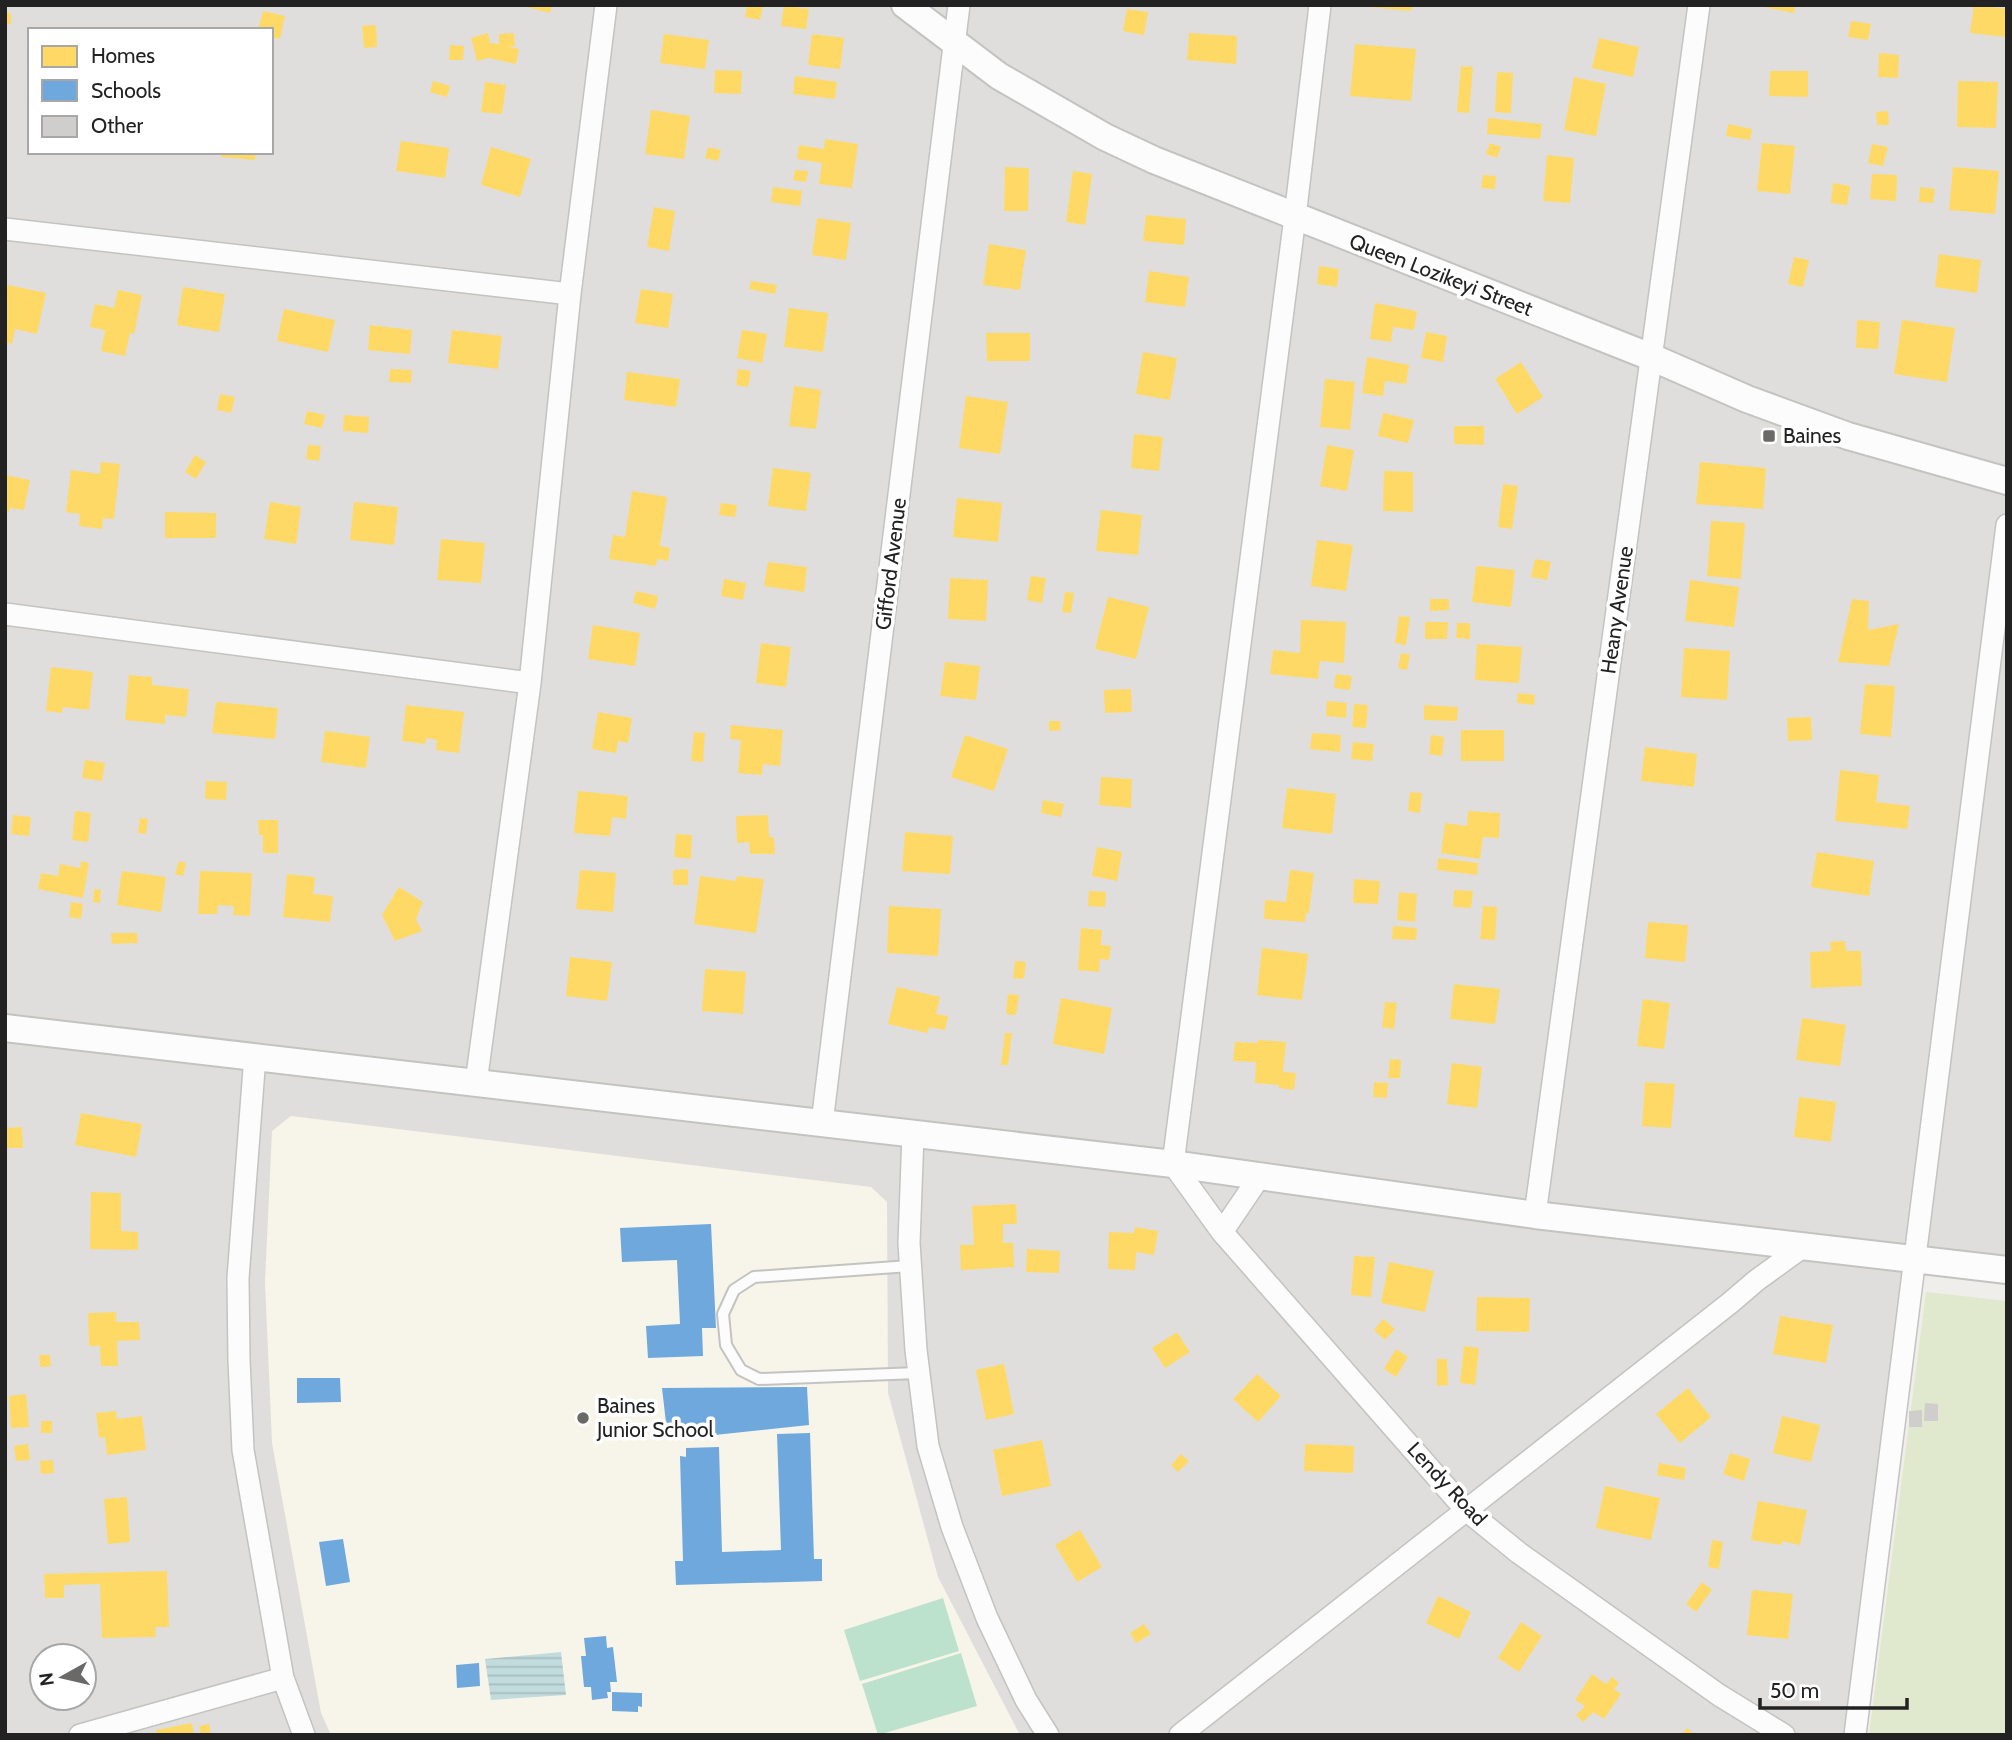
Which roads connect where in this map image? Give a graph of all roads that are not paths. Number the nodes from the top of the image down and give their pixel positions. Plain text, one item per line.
1 (606, 5) edge
2 (905, 5) edge
3 (960, 5) edge
4 (1320, 5) edge
5 (1699, 5) edge
6 (955, 46) junction
7 (1295, 217) junction
8 (5, 229) edge
9 (570, 294) junction
10 (1651, 357) junction
11 (2007, 481) edge
12 (2007, 525) edge
13 (5, 614) edge
14 (530, 683) junction
15 (5, 1028) edge
16 (255, 1056) junction
17 (476, 1083) junction
18 (822, 1123) junction
19 (913, 1133) junction
20 (1173, 1164) junction
21 (1260, 1176) junction
22 (1535, 1215) junction
23 (1222, 1232) junction
24 (1804, 1246) junction
25 (1916, 1259) junction
26 (910, 1266) junction
27 (2007, 1270) edge
28 (918, 1373) junction
29 (1466, 1510) junction
30 (284, 1678) junction
31 (80, 1735) edge
32 (304, 1735) edge
33 (1048, 1735) edge
34 (1180, 1735) edge
35 (1784, 1735) edge
36 (1855, 1735) edge

1 - 9 street
2 - 6 street, Queen Lozikeyi Street
3 - 6 street, Gifford Avenue
4 - 7 street
5 - 10 street, Heany Avenue
6 - 7 street, Queen Lozikeyi Street
6 - 18 street, Gifford Avenue
7 - 10 street, Queen Lozikeyi Street
7 - 20 street
8 - 9 street
9 - 14 street
10 - 11 street, Queen Lozikeyi Street
10 - 22 street, Heany Avenue
12 - 25 street
13 - 14 street
14 - 17 street
15 - 16 street
16 - 17 street
16 - 30 street
17 - 18 street
18 - 19 street
19 - 20 street
19 - 26 street
20 - 21 street
20 - 23 street, Lendy Road
21 - 22 street
21 - 23 street
22 - 24 street
23 - 29 street, Lendy Road
24 - 25 street
24 - 29 street
25 - 27 street
25 - 36 street
26 - 28 street
26 - 28 lane
28 - 33 street
29 - 34 street
29 - 35 street, Lendy Road
30 - 31 street
30 - 32 street

